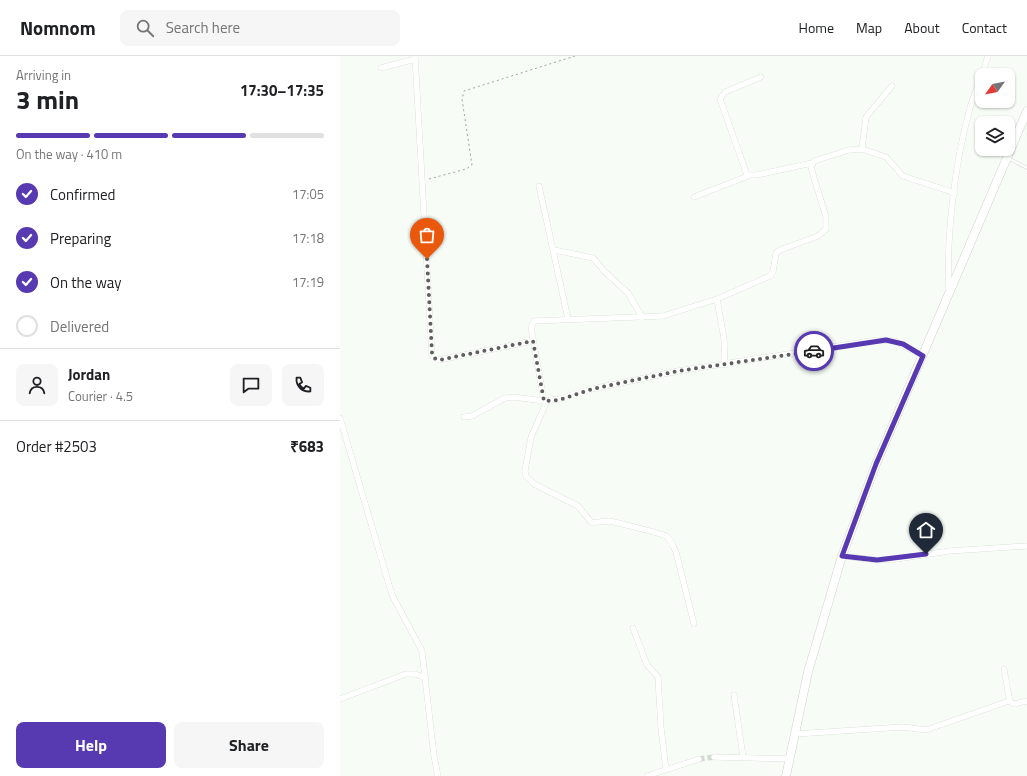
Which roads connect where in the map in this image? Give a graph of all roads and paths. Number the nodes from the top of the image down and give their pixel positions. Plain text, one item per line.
1 (575, 56) edge
2 (988, 56) edge
3 (415, 57) edge
4 (381, 68) dead end
5 (761, 77) dead end
6 (892, 86) dead end
7 (1027, 112) edge
8 (862, 149) junction
9 (1008, 158) junction
10 (812, 163) junction
11 (1027, 168) edge
12 (748, 176) junction
13 (422, 181) junction
14 (539, 186) dead end
15 (955, 193) junction
16 (694, 197) dead end
17 (554, 250) junction
18 (949, 295) junction
19 (717, 299) junction
20 (642, 317) junction
21 (568, 319) junction
22 (533, 341) junction
23 (923, 356) junction
24 (725, 364) junction
25 (545, 401) junction
26 (464, 417) dead end
27 (340, 418) edge
28 (1027, 546) edge
29 (842, 556) junction
30 (694, 624) dead end
31 (633, 628) dead end
32 (1004, 669) dead end
33 (426, 678) junction
34 (734, 695) dead end
35 (340, 699) edge
36 (1009, 700) junction
37 (1027, 701) edge
38 (795, 734) junction
39 (714, 757) tunnel mouth
40 (743, 757) junction
41 (699, 759) tunnel mouth
42 (790, 759) junction
43 (666, 770) junction
44 (438, 776) edge
45 (647, 776) edge
46 (786, 776) edge

1 - 13 path
2 - 15 street
3 - 4 street
3 - 13 street
5 - 12 street
6 - 8 street
7 - 9 main road
8 - 10 street
8 - 15 street
9 - 11 lane
9 - 18 main road
10 - 12 street
10 - 19 street
12 - 16 street
13 - 22 street
14 - 17 street
15 - 18 street
17 - 20 street
17 - 21 street
18 - 23 main road
19 - 20 street
19 - 24 street
20 - 21 street
21 - 22 street
22 - 25 street
23 - 24 street
23 - 29 main road
24 - 25 street
25 - 26 street
25 - 30 street
27 - 33 street
28 - 29 street
29 - 38 main road
31 - 43 street
32 - 36 street
33 - 35 street
33 - 44 street
34 - 40 street
36 - 37 street
36 - 38 street
38 - 42 main road
39 - 40 street
40 - 42 street
41 - 43 street
42 - 46 main road
43 - 45 street

